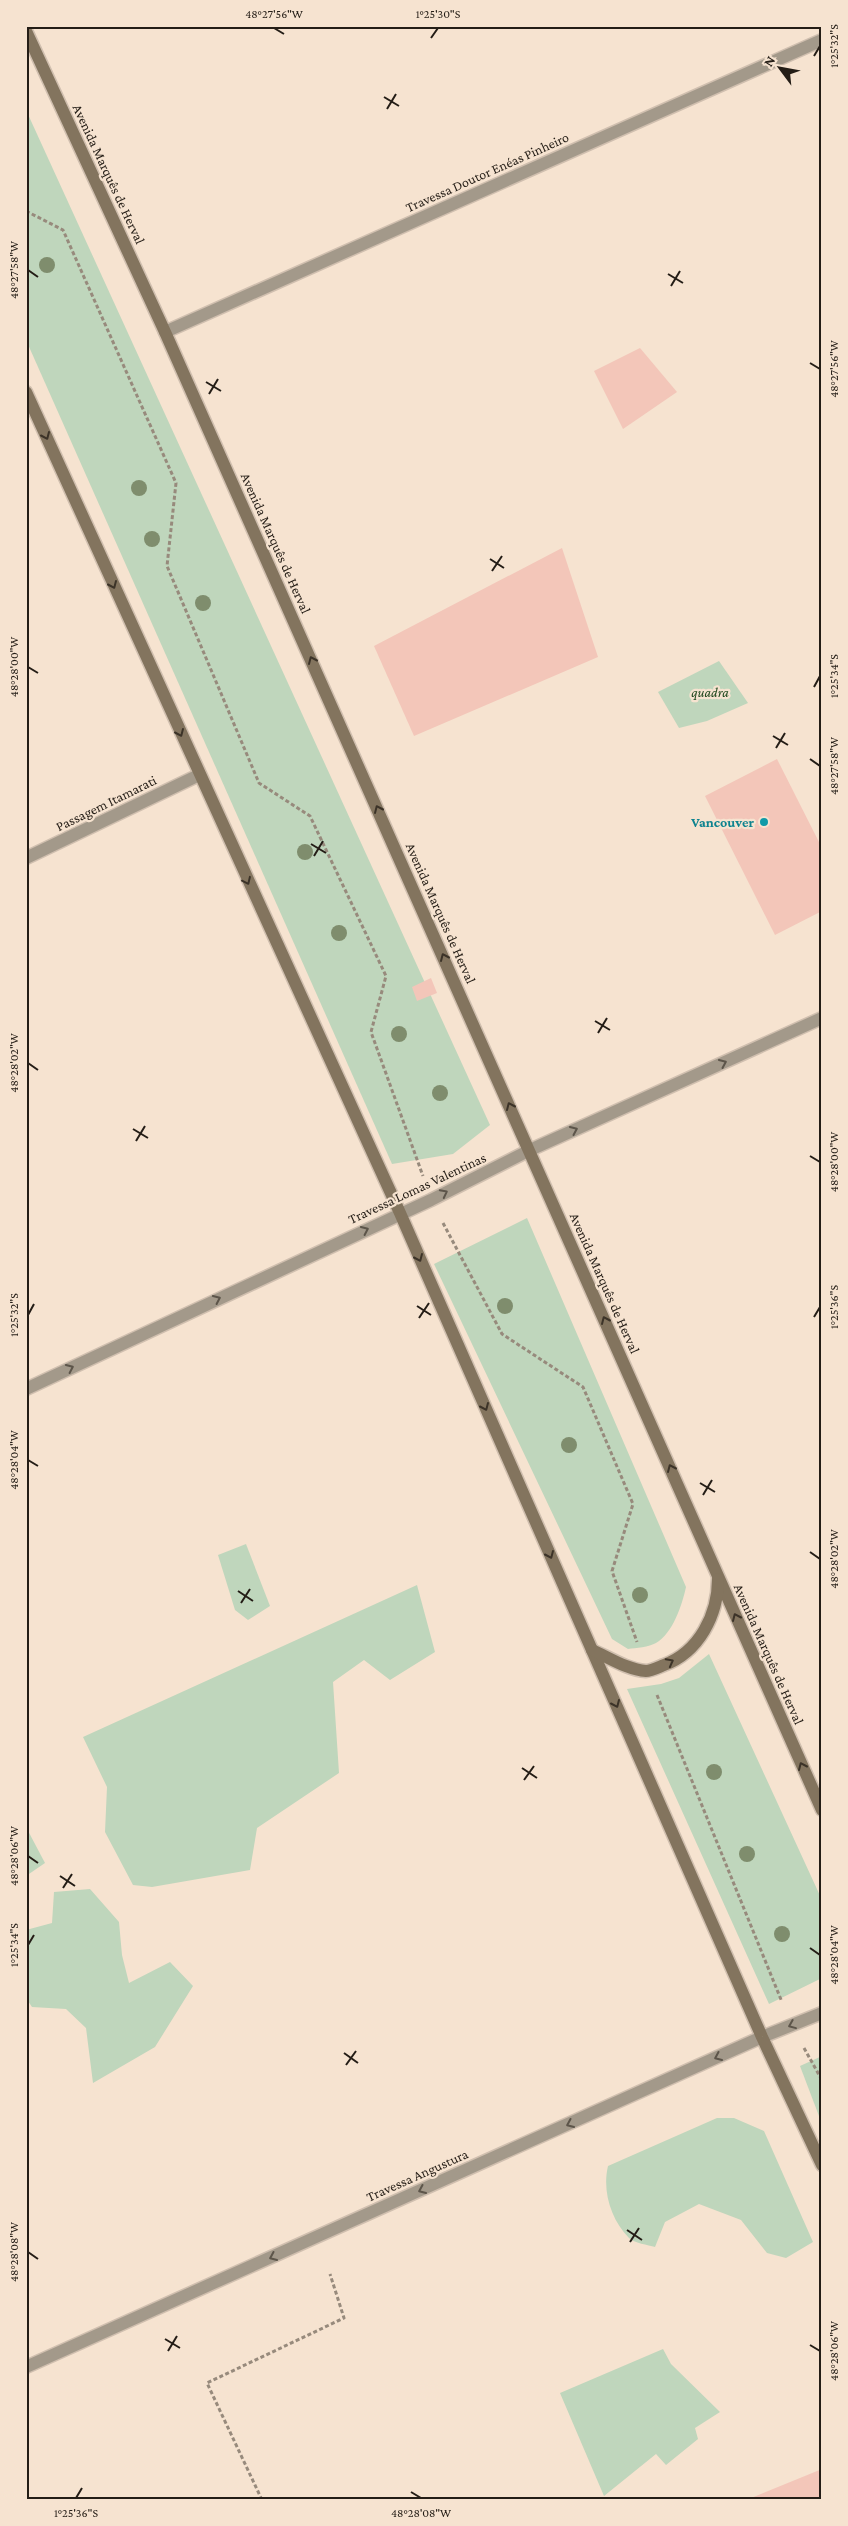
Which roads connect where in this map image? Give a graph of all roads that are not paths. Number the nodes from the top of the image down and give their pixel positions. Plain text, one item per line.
1 (26, 31) edge
2 (822, 40) edge
3 (165, 332) junction
4 (26, 392) edge
5 (199, 776) junction
6 (26, 858) edge
7 (822, 1018) edge
8 (530, 1150) junction
9 (400, 1213) junction
10 (26, 1388) edge
11 (718, 1576) junction
12 (592, 1650) junction
13 (822, 1810) edge
14 (822, 2013) edge
15 (762, 2037) junction
16 (822, 2165) edge
17 (26, 2367) edge

1 - 3 main road, Avenida Marquês de Herval
2 - 3 street, Travessa Doutor Enéas Pinheiro
8 -> 3 main road, Avenida Marquês de Herval
4 -> 5 main road
5 - 6 street, Passagem Itamarati
5 -> 9 main road
8 -> 7 street, Travessa Lomas Valentinas
9 -> 8 street, Travessa Lomas Valentinas
11 -> 8 main road, Avenida Marquês de Herval
10 -> 9 street, Travessa Lomas Valentinas
9 -> 12 main road
12 -> 11 main road
13 -> 11 main road, Avenida Marquês de Herval
12 -> 15 main road
14 -> 15 street, Travessa Angustura
15 - 16 main road
15 -> 17 street, Travessa Angustura

